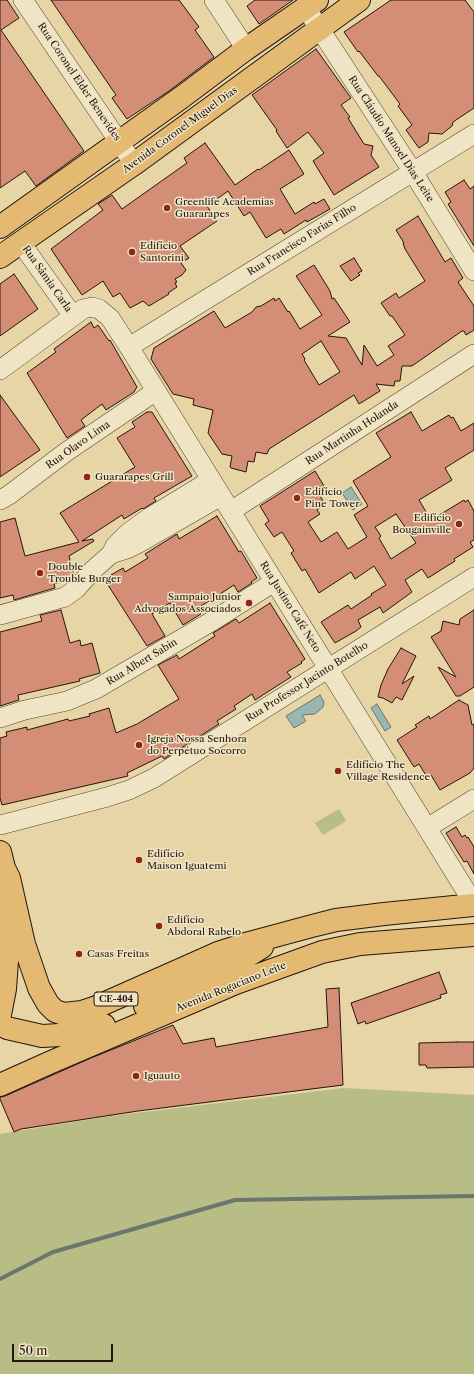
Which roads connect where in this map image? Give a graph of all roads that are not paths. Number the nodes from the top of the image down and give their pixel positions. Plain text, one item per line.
1 (24, 0) edge
2 (214, 0) edge
3 (359, 0) edge
4 (312, 4) edge
5 (320, 28) junction
6 (246, 49) junction
7 (182, 97) junction
8 (197, 118) junction
9 (474, 134) edge
10 (119, 143) junction
11 (134, 164) junction
12 (413, 172) junction
13 (0, 228) edge
14 (21, 243) junction
15 (0, 257) edge
16 (474, 271) edge
17 (73, 316) junction
18 (130, 347) junction
19 (474, 354) edge
20 (0, 370) edge
21 (156, 391) junction
22 (221, 495) junction
23 (0, 500) edge
24 (474, 577) edge
25 (274, 582) junction
26 (0, 615) edge
27 (328, 669) junction
28 (0, 718) edge
29 (474, 799) edge
30 (0, 825) edge
31 (427, 828) junction
32 (2, 860) edge
33 (474, 905) edge
34 (474, 935) edge
35 (276, 936) junction
36 (2, 1018) edge
37 (0, 1086) edge

1 - 10 street, Rua Coronel Elder Benevides
2 - 6 street
3 - 5 main road, Avenida Coronel Miguel Dias
4 - 5 street, Rua Cláudio Manoel Dias Leite
4 - 6 main road
5 - 8 main road, Avenida Coronel Miguel Dias
5 - 12 street, Rua Cláudio Manoel Dias Leite
6 - 7 main road
7 - 8 main road
7 - 10 main road
8 - 11 main road, Avenida Coronel Miguel Dias
9 - 12 street, Rua Francisco Farias Filho
10 - 11 street, Rua Coronel Elder Benevides
10 - 13 main road
11 - 14 main road, Avenida Coronel Miguel Dias
12 - 16 street, Rua Cláudio Manoel Dias Leite
12 - 18 street, Rua Francisco Farias Filho
14 - 15 main road, Avenida Coronel Miguel Dias
14 - 17 street, Rua Sâmia Carla
17 - 18 street, Rua Justino Café Neto
17 - 20 street
18 - 21 street, Rua Justino Café Neto
19 - 22 street, Rua Martinha Holanda
21 - 22 street, Rua Justino Café Neto
21 - 23 street, Rua Olavo Lima
22 - 25 street, Rua Justino Café Neto
22 - 26 street, Rua Martinha Holanda
24 - 27 street, Rua Professor Jacinto Botelho
25 - 27 street, Rua Justino Café Neto
25 - 28 street, Rua Albert Sabin
27 - 30 street, Rua Professor Jacinto Botelho
27 - 31 street, Rua Justino Café Neto
29 - 31 street
31 - 33 street, Rua Justino Café Neto
32 - 35 main road, CE-404
32 - 36 main road
33 - 35 main road, CE-404
34 - 37 main road, Avenida Rogaciano Leite
35 - 36 main road

